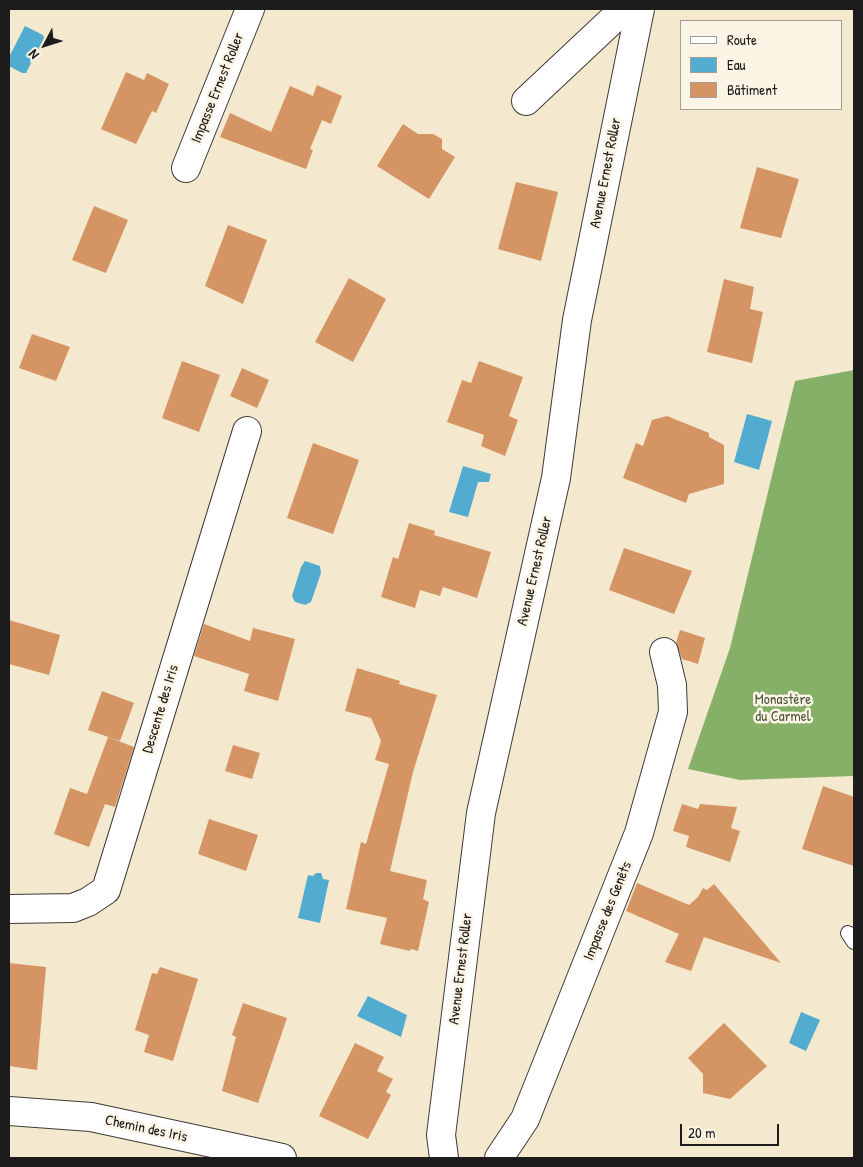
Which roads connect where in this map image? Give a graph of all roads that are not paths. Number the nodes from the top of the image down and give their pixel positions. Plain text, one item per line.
1 (250, 9) edge
2 (624, 9) edge
3 (640, 9) edge
4 (526, 101) dead end
5 (186, 168) dead end
6 (247, 431) dead end
7 (664, 652) dead end
8 (9, 909) edge
9 (9, 1111) edge
10 (438, 1151) edge
11 (282, 1158) edge
12 (499, 1158) edge

1 - 5 street, Impasse Ernest Roller
2 - 4 street
3 - 10 street, Avenue Ernest Roller
6 - 8 street, Descente des Iris
7 - 12 street, Impasse des Genêts
9 - 11 street, Chemin des Iris

